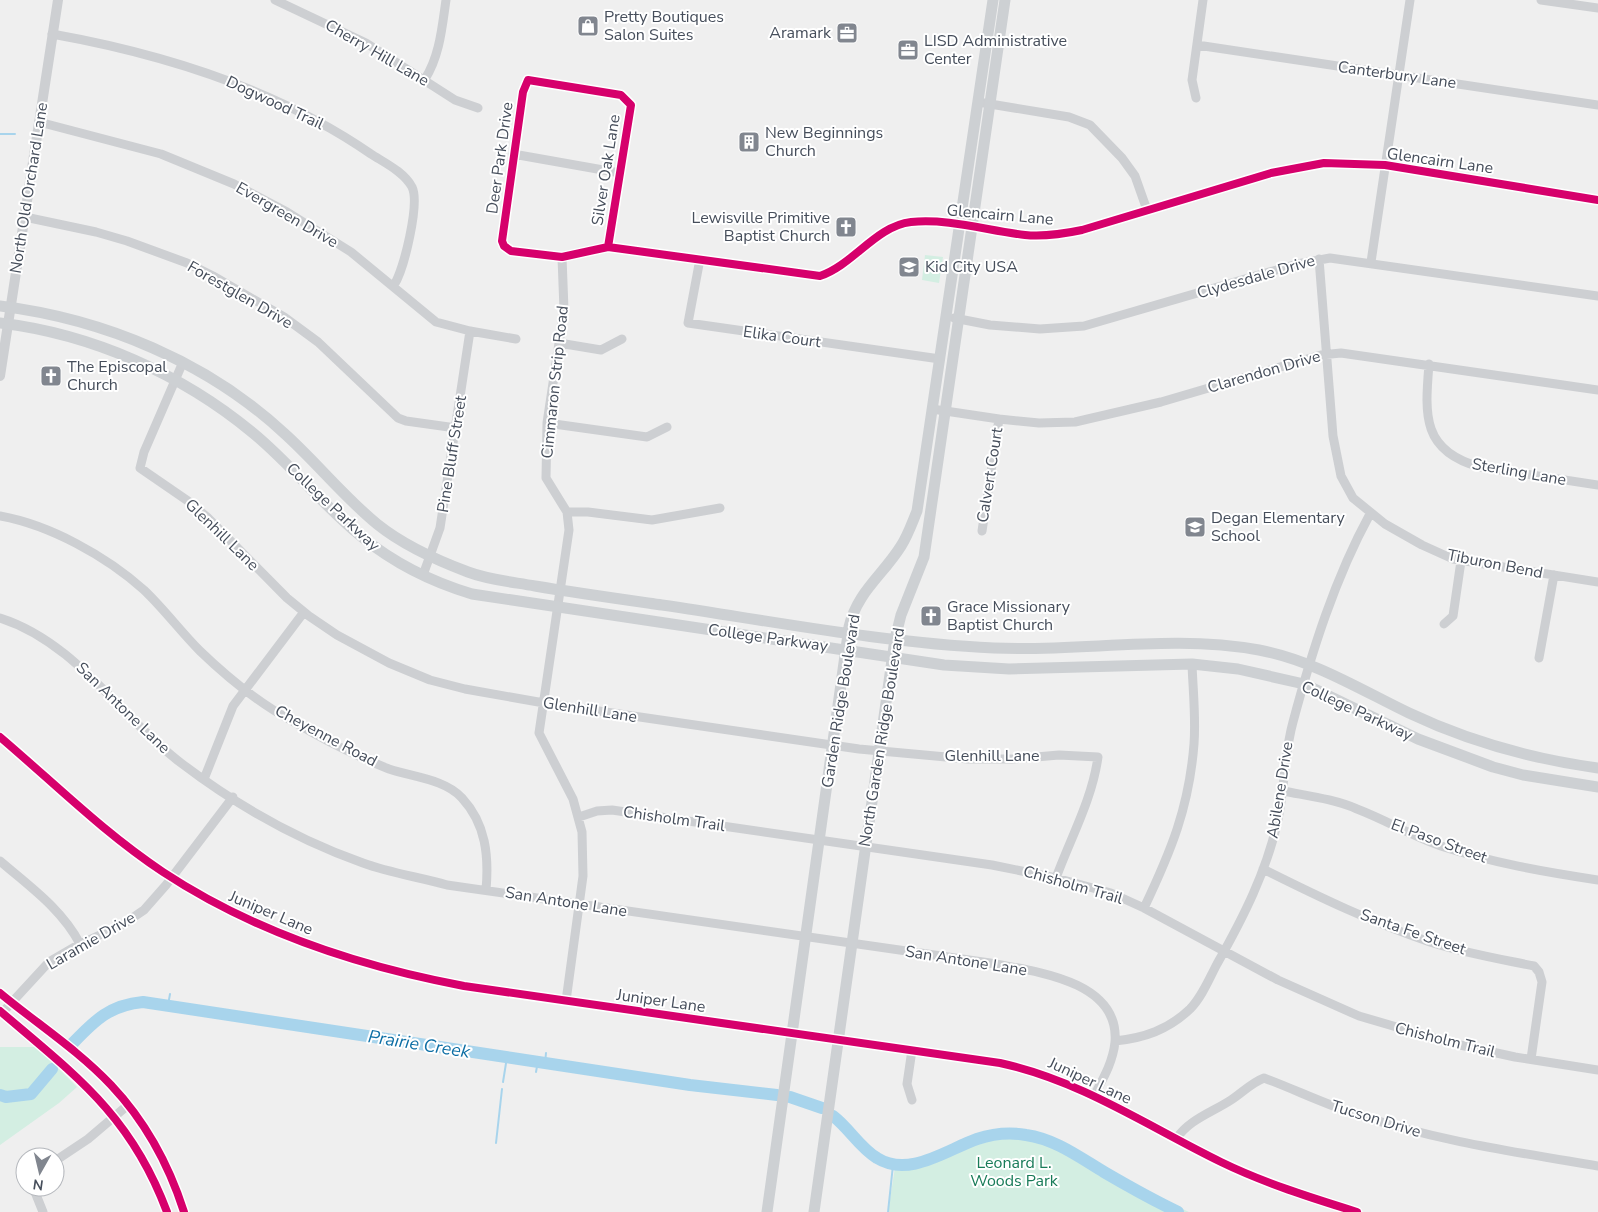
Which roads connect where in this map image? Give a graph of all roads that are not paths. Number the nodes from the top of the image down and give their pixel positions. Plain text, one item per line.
1 (58, 0) edge
2 (275, 0) edge
3 (446, 0) edge
4 (993, 0) edge
5 (1006, 0) edge
6 (1203, 0) edge
7 (1410, 0) edge
8 (1541, 0) edge
9 (1598, 8) edge
10 (990, 22) junction
11 (1002, 24) junction
12 (52, 34) junction
13 (1197, 45) junction
14 (1399, 75) junction
15 (426, 79) junction
16 (1196, 98) dead end
17 (627, 99) joint
18 (978, 102) junction
19 (991, 104) junction
20 (1598, 105) edge
21 (478, 108) dead end
22 (39, 122) junction
23 (514, 154) junction
24 (1385, 165) junction
25 (620, 173) junction
26 (1598, 200) edge
27 (1147, 210) junction
28 (25, 217) junction
29 (960, 224) junction
30 (973, 226) junction
31 (502, 241) joint
32 (608, 246) junction
33 (562, 257) junction
34 (1319, 258) junction
35 (700, 259) junction
36 (1371, 262) junction
37 (394, 285) junction
38 (1598, 296) edge
39 (5, 306) edge
40 (946, 317) junction
41 (960, 319) junction
42 (4, 323) edge
43 (470, 331) junction
44 (516, 339) dead end
45 (622, 339) dead end
46 (559, 343) junction
47 (1326, 354) junction
48 (940, 359) junction
49 (183, 362) junction
50 (1429, 364) junction
51 (0, 376) edge
52 (175, 380) junction
53 (1598, 390) edge
54 (932, 409) junction
55 (946, 412) junction
56 (999, 419) junction
57 (547, 423) junction
58 (667, 427) dead end
59 (456, 428) junction
60 (1598, 485) edge
61 (720, 508) dead end
62 (567, 512) junction
63 (1370, 514) junction
64 (0, 516) edge
65 (982, 531) dead end
66 (430, 556) junction
67 (1461, 561) junction
68 (423, 575) junction
69 (1554, 575) junction
70 (1598, 582) edge
71 (561, 590) junction
72 (558, 609) junction
73 (304, 612) junction
74 (0, 618) edge
75 (1444, 624) dead end
76 (849, 632) junction
77 (895, 639) junction
78 (1224, 645) junction
79 (846, 650) junction
80 (892, 657) junction
81 (1539, 658) dead end
82 (1192, 664) junction
83 (1310, 666) junction
84 (1223, 667) junction
85 (1304, 684) junction
86 (245, 689) junction
87 (544, 703) junction
88 (0, 737) edge
89 (833, 746) junction
90 (879, 751) junction
91 (1598, 768) edge
92 (204, 779) junction
93 (1598, 787) edge
94 (1283, 792) junction
95 (233, 797) junction
96 (579, 816) junction
97 (820, 840) junction
98 (865, 847) junction
99 (0, 861) edge
100 (1263, 869) junction
101 (171, 877) junction
102 (1056, 878) junction
103 (1598, 880) edge
104 (486, 890) junction
105 (579, 904) junction
106 (1144, 908) junction
107 (806, 937) junction
108 (80, 944) junction
109 (852, 944) junction
110 (1224, 952) junction
111 (0, 993) edge
112 (566, 1001) junction
113 (11, 1002) junction
114 (1, 1012) edge
115 (792, 1034) junction
116 (838, 1040) junction
117 (1115, 1040) junction
118 (912, 1050) junction
119 (1531, 1059) junction
120 (1598, 1070) edge
121 (1094, 1096) junction
122 (912, 1100) dead end
123 (128, 1104) junction
124 (115, 1116) junction
125 (1176, 1139) junction
126 (65, 1154) edge
127 (1598, 1166) edge
128 (177, 1190) junction
129 (37, 1197) edge
130 (162, 1198) junction
131 (42, 1212) edge
132 (167, 1212) edge
133 (184, 1212) edge
134 (767, 1212) edge
135 (814, 1212) edge
136 (1357, 1212) edge

1 - 12 street, North Old Orchard Lane
2 - 15 street, Cherry Hill Lane
3 - 15 street
4 - 10 main road, Garden Ridge Boulevard
5 - 11 main road, North Garden Ridge Boulevard
6 - 13 street
7 - 14 street
8 - 9 street
10 - 11 main road
10 - 18 main road, Garden Ridge Boulevard
11 - 19 main road, North Garden Ridge Boulevard
12 - 22 street, North Old Orchard Lane
12 - 37 street, Dogwood Trail
13 - 14 street, Canterbury Lane
13 - 16 street
14 - 20 street, Canterbury Lane
14 - 24 street
15 - 21 street, Cherry Hill Lane
17 - 23 street, Deer Park Drive
17 - 25 street, Silver Oak Lane
18 - 19 street
18 - 29 main road, Garden Ridge Boulevard
19 - 27 street
19 - 30 main road, North Garden Ridge Boulevard
22 - 28 street, North Old Orchard Lane
22 - 37 street, Evergreen Drive
23 - 25 street
23 - 31 street, Deer Park Drive
24 - 26 street, Glencairn Lane
24 - 27 street, Glencairn Lane
24 - 36 street
25 - 32 street, Silver Oak Lane
27 - 30 street, Glencairn Lane
28 - 39 street, North Old Orchard Lane
28 - 59 street, Forestglen Drive
29 - 30 street, Glencairn Lane
29 - 35 street, Glencairn Lane
29 - 40 main road, Garden Ridge Boulevard
30 - 41 main road, North Garden Ridge Boulevard
31 - 33 street, Glencairn Lane
32 - 33 street, Glencairn Lane
32 - 35 street, Glencairn Lane
33 - 46 street, Cimmaron Strip Road
34 - 36 street, Clydesdale Drive
34 - 41 street, Clydesdale Drive
34 - 47 street, Tiburon Bend
35 - 48 street, Elika Court
36 - 38 street, Clydesdale Drive
37 - 43 street, Evergreen Drive
39 - 42 street, North Old Orchard Lane
39 - 49 main road, College Parkway
40 - 41 street, Clydesdale Drive
40 - 48 main road, Garden Ridge Boulevard
41 - 55 main road, North Garden Ridge Boulevard
42 - 51 street, North Old Orchard Lane
42 - 52 main road, College Parkway
43 - 44 street, Evergreen Drive
43 - 59 street, Pine Bluff Street
45 - 46 street
46 - 57 street, Cimmaron Strip Road
47 - 50 street, Clarendon Drive
47 - 56 street, Clarendon Drive
47 - 63 street, Tiburon Bend
48 - 54 main road, Garden Ridge Boulevard
49 - 52 street, Glenhill Lane
49 - 66 main road, College Parkway
50 - 53 street, Clarendon Drive
50 - 60 street, Sterling Lane
52 - 68 main road, College Parkway
52 - 73 street, Glenhill Lane
54 - 55 street, Clarendon Drive
54 - 76 main road, Garden Ridge Boulevard
55 - 56 street, Clarendon Drive
55 - 77 main road, North Garden Ridge Boulevard
56 - 65 street, Calvert Court
57 - 58 street
57 - 62 street, Cimmaron Strip Road
59 - 66 street, Pine Bluff Street
61 - 62 street
62 - 71 street, Cimmaron Strip Road
63 - 67 street, Tiburon Bend
63 - 83 street, Abilene Drive
64 - 86 street, Cheyenne Road
66 - 68 street, Pine Bluff Street
66 - 71 main road, College Parkway
67 - 69 street, Tiburon Bend
67 - 75 street
68 - 72 main road, College Parkway
69 - 70 street, Tiburon Bend
69 - 81 street
71 - 72 street, Cimmaron Strip Road
71 - 76 main road, College Parkway
72 - 79 main road, College Parkway
72 - 87 street, Cimmaron Strip Road
73 - 86 street
73 - 87 street, Glenhill Lane
74 - 92 street, San Antone Lane
76 - 77 main road, College Parkway
76 - 79 main road, Garden Ridge Boulevard
77 - 78 main road, College Parkway
77 - 80 main road, North Garden Ridge Boulevard
78 - 83 main road, College Parkway
78 - 84 main road
79 - 80 main road, College Parkway
79 - 89 main road, Garden Ridge Boulevard
80 - 82 main road, College Parkway
80 - 90 main road, North Garden Ridge Boulevard
82 - 84 main road, College Parkway
82 - 106 street
83 - 85 street, Abilene Drive
83 - 91 main road, College Parkway
84 - 85 main road, College Parkway
85 - 93 main road, College Parkway
85 - 94 street, Abilene Drive
86 - 92 street
86 - 104 street, Cheyenne Road
87 - 89 street, Glenhill Lane
87 - 96 street, Cimmaron Strip Road
88 - 101 street, Juniper Lane
89 - 90 street, Glenhill Lane
89 - 97 main road, Garden Ridge Boulevard
90 - 98 main road, North Garden Ridge Boulevard
90 - 102 street, Glenhill Lane
92 - 95 street, San Antone Lane
94 - 100 street, Abilene Drive
94 - 103 street, El Paso Street
95 - 101 street, Laramie Drive
95 - 104 street, San Antone Lane
96 - 97 street, Chisholm Trail
96 - 105 street, Cimmaron Strip Road
97 - 98 street, Chisholm Trail
97 - 107 main road, Garden Ridge Boulevard
98 - 102 street, Chisholm Trail
98 - 109 main road, North Garden Ridge Boulevard
99 - 108 street
100 - 110 street, Abilene Drive
100 - 119 street, Santa Fe Street
101 - 108 street, Laramie Drive
101 - 112 street, Juniper Lane
102 - 106 street, Chisholm Trail
104 - 105 street, San Antone Lane
105 - 107 street, San Antone Lane
105 - 112 street, Cimmaron Strip Road
106 - 110 street, Chisholm Trail
107 - 109 street, San Antone Lane
107 - 115 main road, Garden Ridge Boulevard
108 - 113 street, Laramie Drive
109 - 116 main road, North Garden Ridge Boulevard
109 - 117 street, San Antone Lane
110 - 117 street, Abilene Drive
110 - 119 street, Chisholm Trail
111 - 113 street
112 - 115 street, Juniper Lane
113 - 114 street, Laramie Drive
113 - 123 street
114 - 124 street
115 - 116 street, Juniper Lane
115 - 134 main road, Garden Ridge Boulevard
116 - 118 street, Juniper Lane
116 - 135 main road, North Garden Ridge Boulevard
117 - 121 street, San Antone Lane
118 - 121 street, Juniper Lane
118 - 122 street
119 - 120 street, Chisholm Trail
121 - 125 street, Juniper Lane
123 - 124 street
123 - 128 street
124 - 126 street
124 - 130 street
125 - 127 street, Tucson Drive
125 - 136 street, Juniper Lane
128 - 130 street
128 - 133 street
129 - 131 street
130 - 132 street

